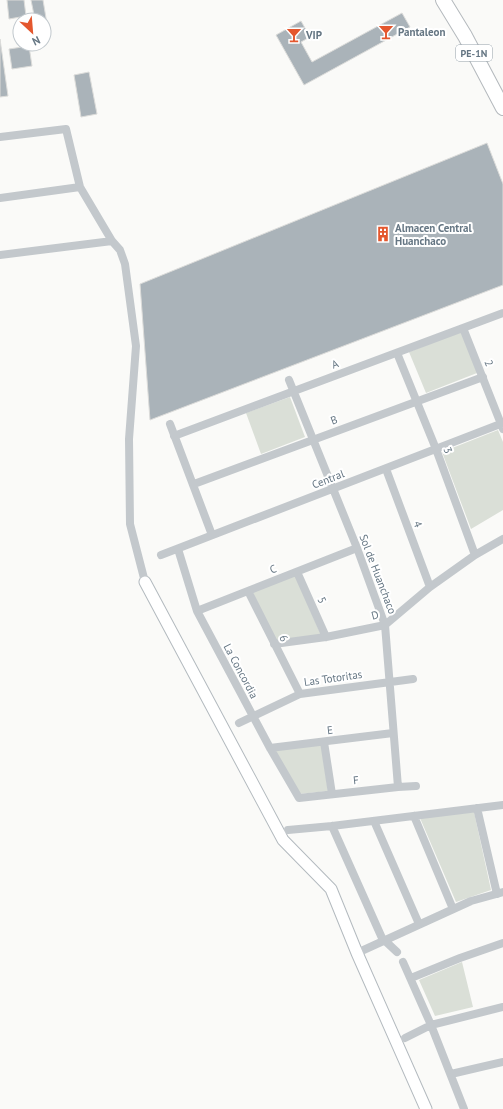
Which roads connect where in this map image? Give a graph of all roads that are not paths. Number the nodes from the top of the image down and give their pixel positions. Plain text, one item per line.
1 (443, 0) edge
2 (503, 108) edge
3 (0, 137) edge
4 (80, 187) junction
5 (0, 198) edge
6 (112, 241) junction
7 (0, 255) edge
8 (503, 313) edge
9 (463, 328) junction
10 (397, 353) junction
11 (483, 376) junction
12 (289, 380) dead end
13 (293, 392) junction
14 (417, 401) junction
15 (170, 424) dead end
16 (502, 425) edge
17 (174, 436) junction
18 (312, 440) junction
19 (436, 449) junction
20 (386, 469) junction
21 (194, 484) junction
22 (332, 490) junction
23 (212, 535) junction
24 (503, 539) edge
25 (357, 548) junction
26 (178, 549) junction
27 (161, 555) dead end
28 (475, 555) junction
29 (297, 572) junction
30 (144, 582) joint
31 (430, 587) junction
32 (248, 591) junction
33 (197, 611) junction
34 (385, 625) junction
35 (326, 637) junction
36 (274, 644) junction
37 (413, 679) dead end
38 (390, 682) junction
39 (300, 694) junction
40 (253, 717) junction
41 (240, 724) dead end
42 (393, 733) junction
43 (324, 742) junction
44 (270, 748) junction
45 (416, 786) dead end
46 (398, 787) junction
47 (332, 794) junction
48 (299, 798) joint
49 (503, 805) edge
50 (477, 808) junction
51 (414, 816) junction
52 (374, 821) junction
53 (332, 826) junction
54 (288, 830) dead end
55 (500, 893) edge
56 (453, 909) junction
57 (419, 924) junction
58 (384, 941) junction
59 (503, 943) edge
60 (397, 952) dead end
61 (357, 953) junction
62 (403, 962) dead end
63 (411, 978) junction
64 (503, 1007) edge
65 (431, 1025) junction
66 (405, 1038) dead end
67 (503, 1062) edge
68 (451, 1074) junction
69 (426, 1109) edge
70 (464, 1109) edge

1 - 2 highway, PE-1N
3 - 4 street
4 - 5 street
4 - 6 street
6 - 7 street
6 - 30 street
8 - 9 street, A
9 - 10 street, A
9 - 11 street, 2
10 - 13 street, A
10 - 14 street, 3
11 - 14 street, B
11 - 16 street, 2
12 - 13 street, Sol de Huanchaco
13 - 17 street, A
13 - 18 street, Sol de Huanchaco
14 - 18 street, B
14 - 19 street, 3
15 - 17 street
16 - 19 street, Central
17 - 21 street
18 - 21 street, B
18 - 22 street, Sol de Huanchaco
19 - 20 street, Central
19 - 28 street, 3
20 - 22 street, Central
20 - 31 street, 4
21 - 23 street
22 - 23 street, Central
22 - 25 street, Sol de Huanchaco
23 - 26 street, Central
24 - 28 street, D
25 - 29 street, C
25 - 34 street, Sol de Huanchaco
26 - 27 street, Central
26 - 33 street, La Concordia
28 - 31 street, D
29 - 32 street, C
29 - 35 street, 5
30 - 61 street
31 - 34 street, D
32 - 33 street, C
32 - 36 street, 6
33 - 40 street, La Concordia
34 - 35 street, D
34 - 38 street, Sol de Huanchaco
35 - 36 street, D
36 - 39 street, 6
37 - 38 street, Las Totoritas
38 - 39 street, Las Totoritas
38 - 42 street, Sol de Huanchaco
39 - 40 street, Las Totoritas
40 - 41 street, Las Totoritas
40 - 44 street, La Concordia
42 - 43 street, E
42 - 46 street, Sol de Huanchaco
43 - 44 street, E
43 - 47 street
44 - 48 street, La Concordia
45 - 46 street, F
46 - 47 street, F
47 - 48 street, F
49 - 50 street
50 - 51 street
50 - 55 street
51 - 52 street
51 - 56 street
52 - 53 street
52 - 57 street
53 - 54 street
53 - 58 street
55 - 56 street
56 - 57 street
57 - 58 street
58 - 60 street
58 - 61 street
59 - 63 street
61 - 69 street
62 - 63 street
63 - 65 street
64 - 65 street
65 - 66 street
65 - 68 street
67 - 68 street
68 - 70 street

